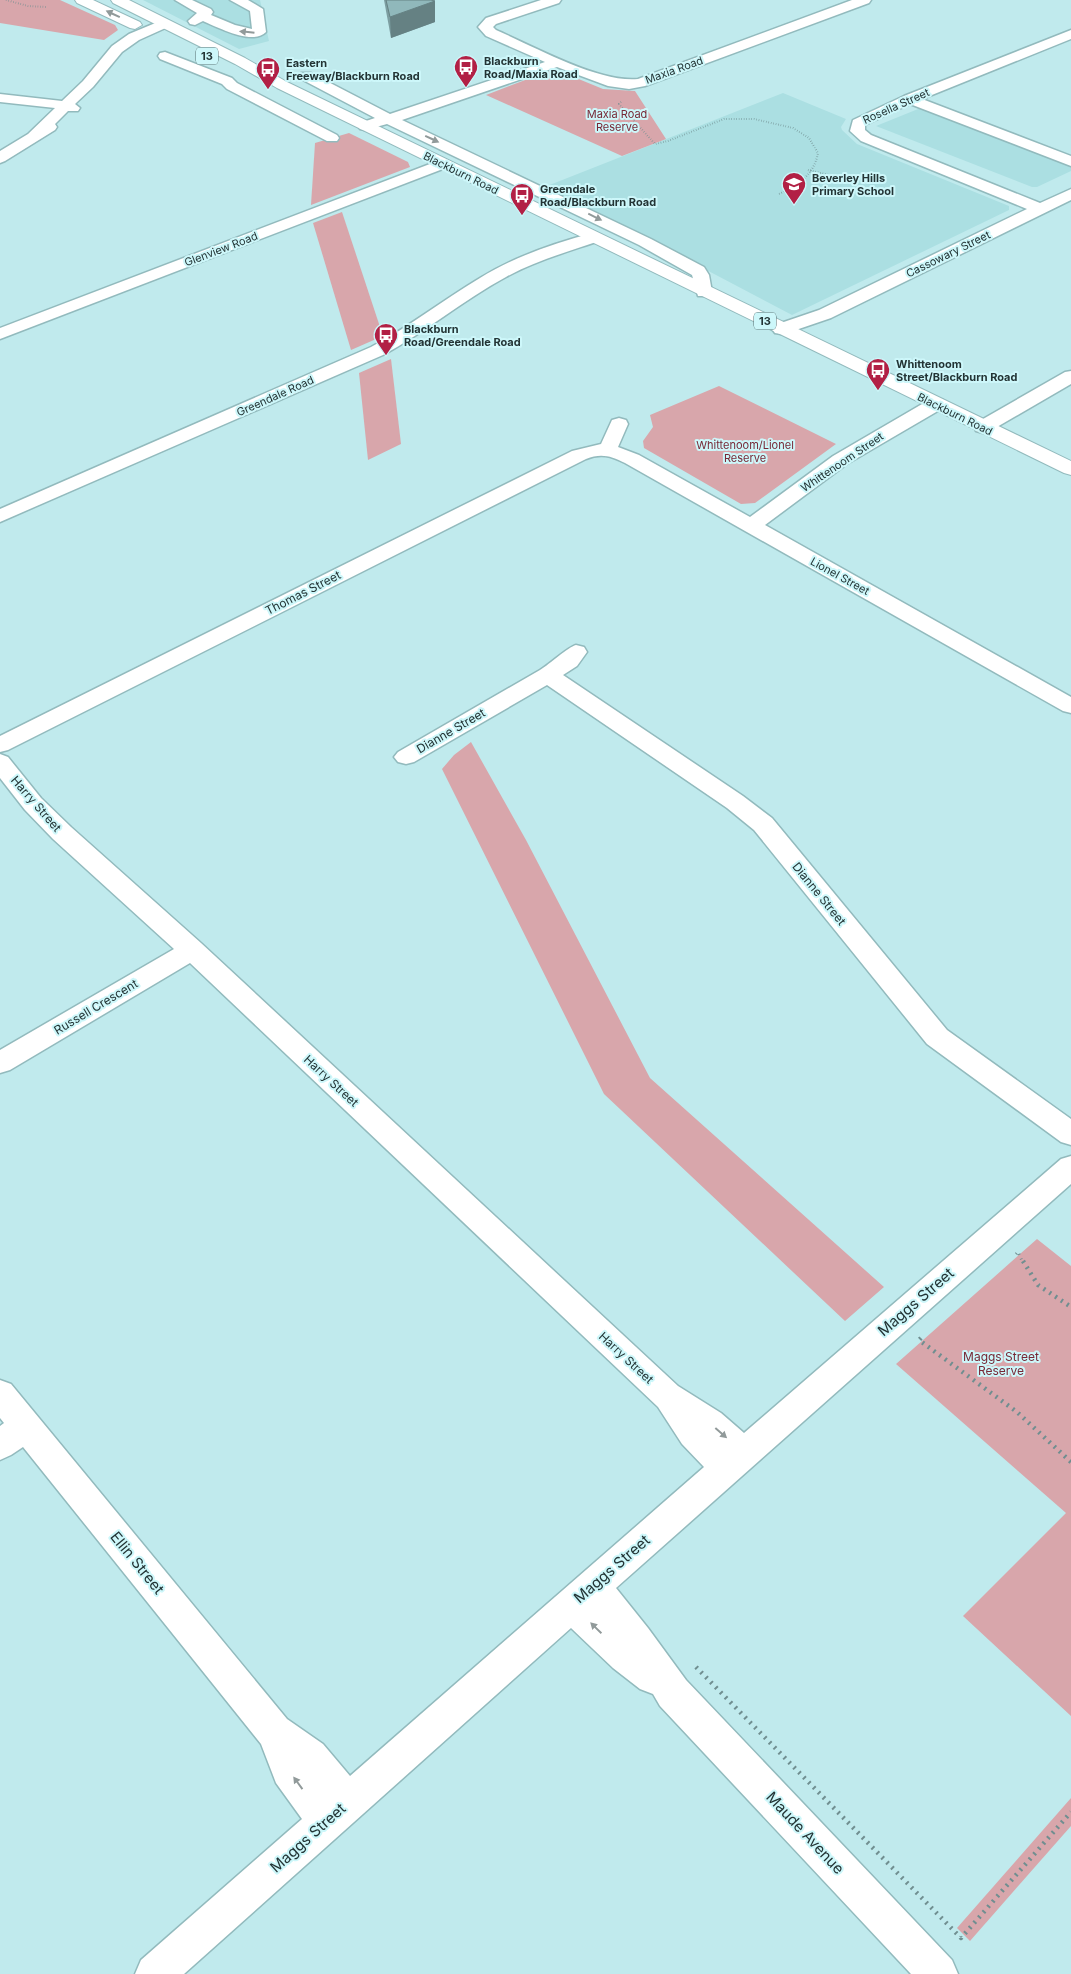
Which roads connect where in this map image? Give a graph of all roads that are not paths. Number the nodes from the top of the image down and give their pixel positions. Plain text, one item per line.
1 (82, 0) edge
2 (118, 0) edge
3 (182, 0) edge
4 (554, 0) edge
5 (864, 0) edge
6 (241, 2) edge
7 (202, 16) junction
8 (166, 23) junction
9 (146, 29) junction
10 (1071, 34) edge
11 (191, 36) junction
12 (165, 56) dead end
13 (557, 62) junction
14 (306, 76) dead end
15 (273, 81) junction
16 (7, 99) edge
17 (910, 100) junction
18 (318, 103) junction
19 (67, 107) junction
20 (289, 115) junction
21 (392, 120) junction
22 (369, 128) junction
23 (332, 138) dead end
24 (0, 158) edge
25 (1071, 161) edge
26 (443, 164) junction
27 (1071, 194) edge
28 (1041, 209) junction
29 (588, 235) junction
30 (704, 292) junction
31 (787, 332) junction
32 (0, 334) edge
33 (1071, 376) edge
34 (936, 404) junction
35 (620, 424) dead end
36 (983, 427) junction
37 (608, 449) junction
38 (1071, 470) edge
39 (0, 516) edge
40 (751, 526) junction
41 (576, 652) dead end
42 (548, 675) junction
43 (1071, 706) edge
44 (0, 744) edge
45 (406, 757) dead end
46 (0, 762) edge
47 (192, 950) junction
48 (0, 1063) edge
49 (1071, 1134) edge
50 (1071, 1167) edge
51 (0, 1394) edge
52 (13, 1436) edge
53 (736, 1460) junction
54 (582, 1595) junction
55 (337, 1812) junction
56 (155, 1974) edge
57 (938, 1974) edge

9 -> 1 main road, Blackburn Road / 13
2 - 8 main road, Blackburn Road / 13
3 - 7 street
4 - 13 street, Maxia Road
5 - 13 street, Maxia Road
6 -> 7 street
7 - 11 street
8 - 9 street
8 - 11 main road, Blackburn Road / 13
9 - 15 main road, Blackburn Road / 13
9 - 19 street
10 - 17 street, Rosella Street
11 - 15 main road, Blackburn Road / 13
12 - 20 street
13 - 21 street
14 - 21 street, Blackburn Road
15 - 18 main road, Blackburn Road / 13
16 - 19 street
17 - 25 street
17 - 28 street, Rosella Street
18 - 20 street
18 - 22 main road, Blackburn Road / 13
19 - 24 street
20 - 23 street
21 - 22 street
21 -> 30 street, Blackburn Road
22 - 26 main road, Blackburn Road / 13
26 - 29 main road, Blackburn Road / 13
26 - 32 street, Glenview Road
27 - 28 street, Cassowary Street
28 - 31 street, Cassowary Street
29 - 30 main road, Blackburn Road / 13
29 - 39 street, Greendale Road
30 - 31 main road, Blackburn Road / 13
31 - 34 main road, Blackburn Road / 13
33 - 36 street
34 - 36 main road, Blackburn Road / 13
34 - 40 street, Whittenoom Street
35 - 37 street
36 - 38 main road, Blackburn Road / 13
37 - 40 street, Lionel Street
37 - 44 street, Thomas Street
40 - 43 street, Lionel Street
41 - 42 street, Dianne Street
42 - 45 street, Dianne Street
42 - 49 street, Dianne Street
46 - 47 street, Harry Street
47 - 48 street, Russell Crescent
47 - 53 street, Harry Street
50 - 53 street, Maggs Street
51 - 52 street, Ellin Street
52 - 55 street, Ellin Street
53 - 54 street, Maggs Street
54 - 55 street, Maggs Street
54 - 57 street, Maude Avenue
55 - 56 street, Maggs Street

